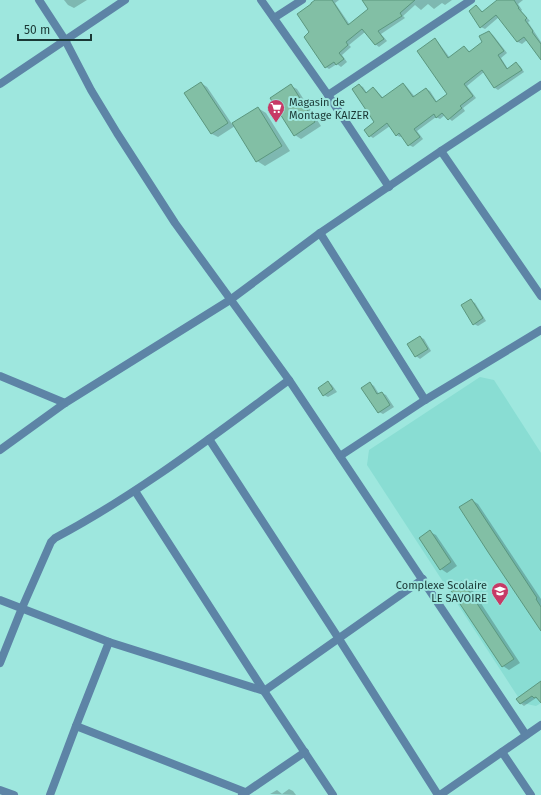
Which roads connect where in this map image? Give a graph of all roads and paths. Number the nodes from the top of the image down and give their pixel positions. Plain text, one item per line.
1 (39, 0) edge
2 (125, 0) edge
3 (261, 0) edge
4 (302, 0) edge
5 (471, 0) edge
6 (274, 18) junction
7 (65, 40) junction
8 (0, 84) edge
9 (541, 86) edge
10 (328, 94) junction
11 (441, 151) junction
12 (389, 187) junction
13 (320, 233) junction
14 (541, 296) edge
15 (230, 300) junction
16 (541, 330) edge
17 (0, 376) edge
18 (289, 380) junction
19 (426, 400) junction
20 (65, 403) junction
21 (208, 439) junction
22 (0, 450) edge
23 (340, 456) junction
24 (135, 491) junction
25 (423, 579) junction
26 (0, 600) edge
27 (22, 608) junction
28 (339, 639) junction
29 (110, 642) junction
30 (0, 663) edge
31 (264, 691) junction
32 (541, 725) edge
33 (76, 726) junction
34 (526, 735) junction
35 (305, 752) junction
36 (502, 752) junction
37 (0, 790) edge
38 (244, 794) edge
39 (14, 795) edge
40 (50, 795) edge
41 (333, 795) edge
42 (439, 795) edge
43 (531, 795) edge

1 - 7 street
2 - 7 street
3 - 6 street
4 - 6 street
5 - 10 street
6 - 10 street
7 - 8 street
7 - 15 street
9 - 11 street
10 - 12 street
11 - 12 street
11 - 14 street
12 - 13 street
13 - 15 street
13 - 19 street
15 - 18 street
15 - 20 street
16 - 19 street
17 - 20 street
18 - 21 street
18 - 23 street
19 - 23 street
20 - 22 street
21 - 24 street
21 - 28 street
23 - 25 street
24 - 27 street
24 - 31 street
25 - 28 street
25 - 34 street
26 - 27 street
27 - 29 street
27 - 30 street
28 - 31 street
28 - 42 street
29 - 31 street
29 - 33 street
31 - 35 street
32 - 34 street
33 - 38 street
33 - 40 street
34 - 36 street
35 - 38 street
35 - 41 street
36 - 42 street
36 - 43 street
37 - 39 street

